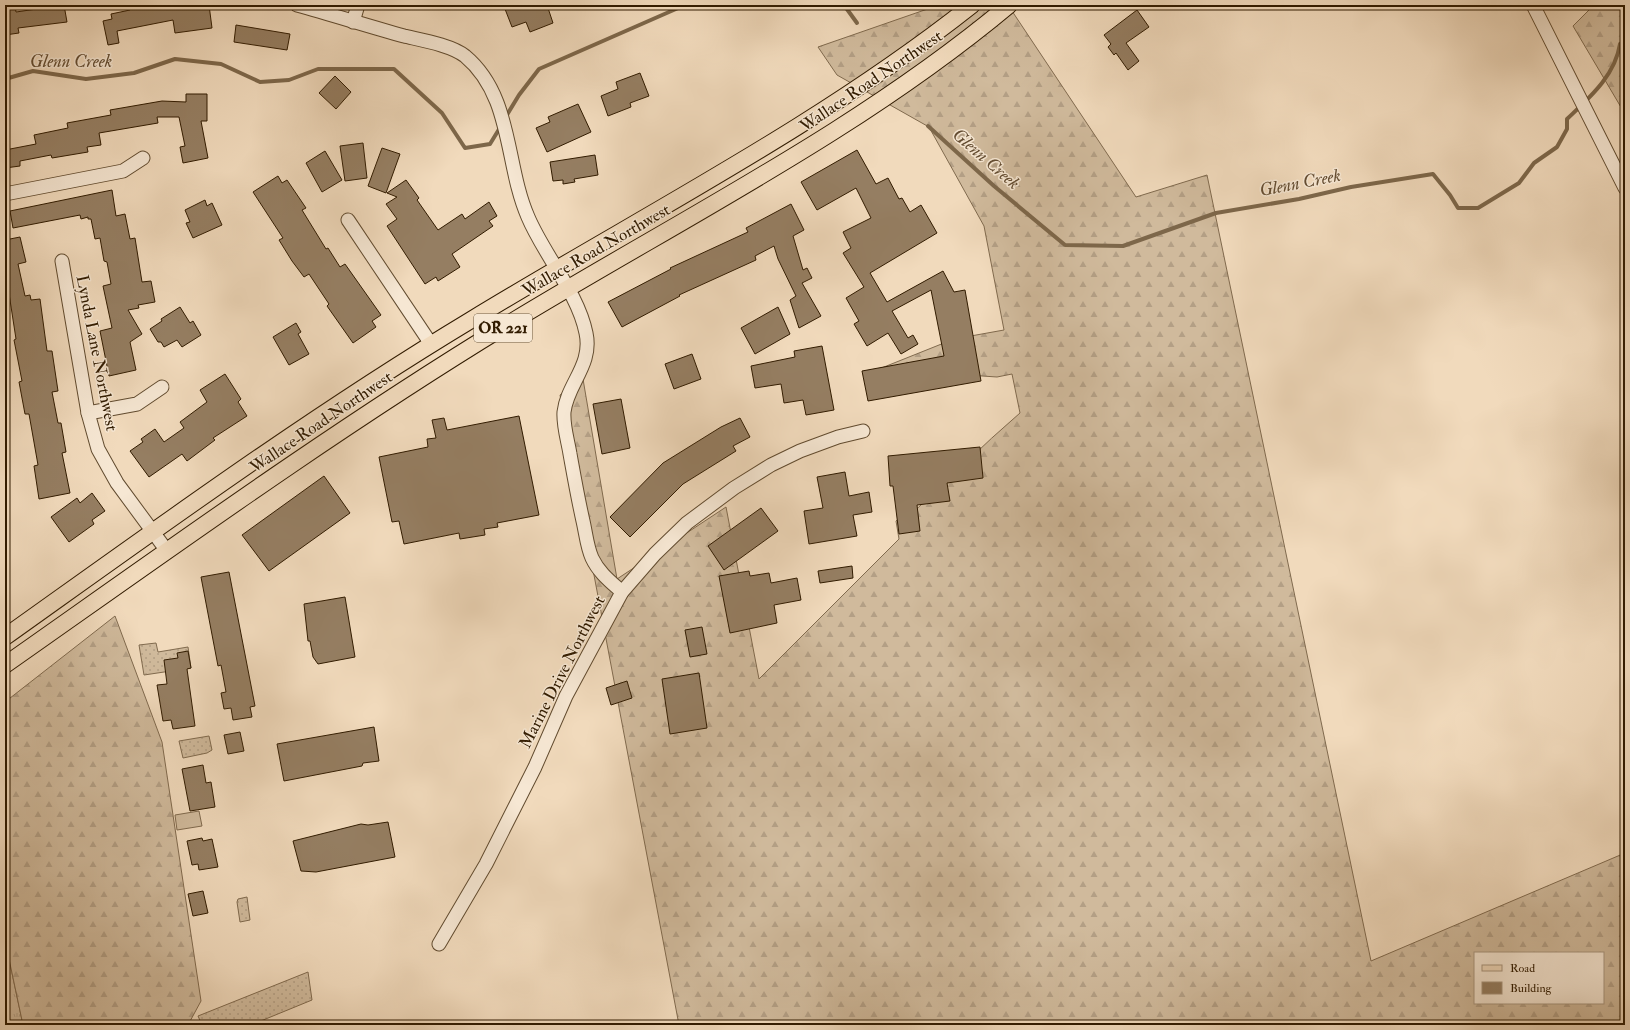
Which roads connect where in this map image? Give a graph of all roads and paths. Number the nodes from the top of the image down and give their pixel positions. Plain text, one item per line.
1 (298, 5) edge
2 (358, 5) edge
3 (972, 5) edge
4 (1009, 5) edge
5 (1533, 5) edge
6 (353, 22) junction
7 (143, 158) dead end
8 (1625, 188) edge
9 (5, 194) edge
10 (348, 220) dead end
11 (62, 261) dead end
12 (555, 268) junction
13 (568, 288) junction
14 (431, 344) junction
15 (162, 387) dead end
16 (88, 413) junction
17 (863, 431) dead end
18 (153, 531) junction
19 (167, 551) junction
20 (622, 592) junction
21 (5, 637) edge
22 (5, 665) edge
23 (439, 944) dead end

1 - 6 street
2 - 6 street
3 - 12 main road, Wallace Road Northwest / OR 221
4 - 13 main road, Wallace Road Northwest / OR 221
5 - 8 street
6 - 12 street
7 - 9 street
10 - 14 street
11 - 16 street, Lynda Lane Northwest
12 - 13 street
12 - 14 main road, Wallace Road Northwest / OR 221
13 - 19 main road, Wallace Road Northwest / OR 221
13 - 20 street
14 - 18 main road, Wallace Road Northwest / OR 221
15 - 16 street
16 - 18 street, Lynda Lane Northwest
17 - 20 street, Marine Drive Northwest
18 - 19 street, Lynda Lane Northwest
18 - 21 main road, Wallace Road Northwest / OR 221
19 - 22 main road, Wallace Road Northwest / OR 221
20 - 23 street, Marine Drive Northwest

